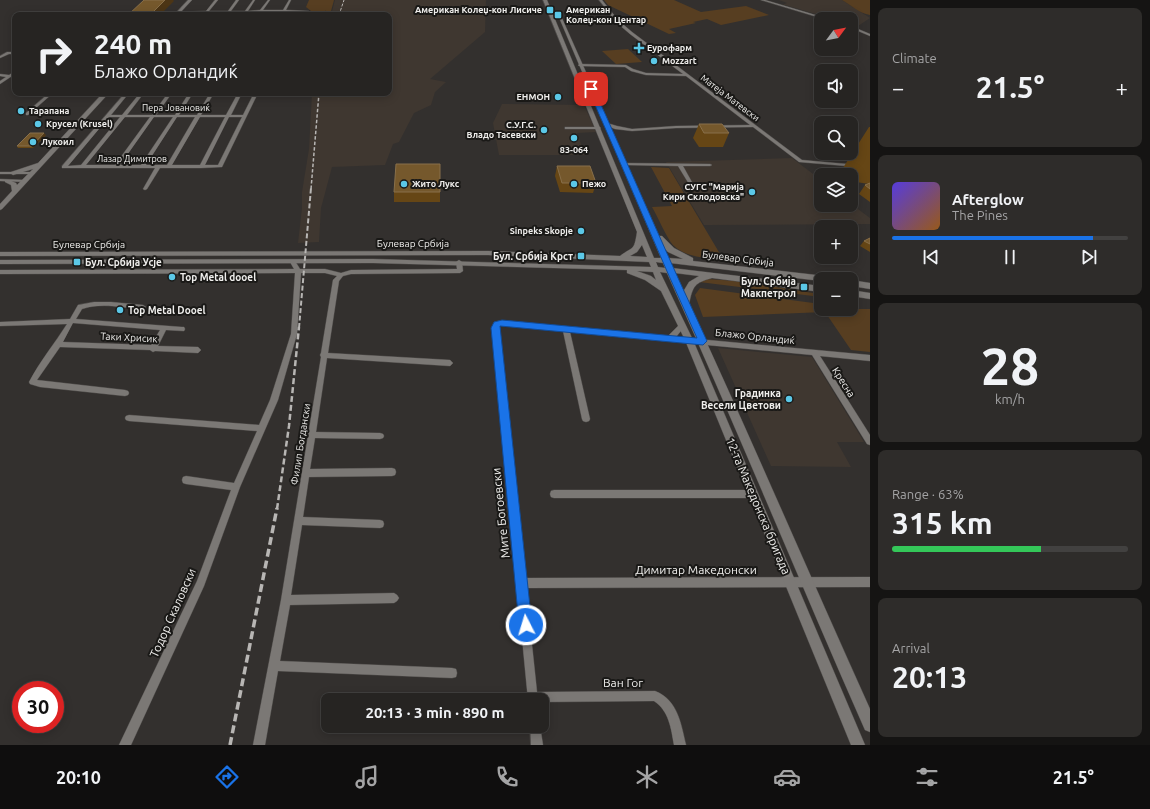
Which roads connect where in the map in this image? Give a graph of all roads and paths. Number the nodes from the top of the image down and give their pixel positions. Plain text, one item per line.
1 (190, 0) edge
2 (217, 0) edge
3 (238, 0) edge
4 (254, 0) edge
5 (269, 0) edge
6 (290, 0) edge
7 (545, 0) edge
8 (600, 0) edge
9 (762, 0) edge
10 (766, 0) edge
11 (772, 3) junction
12 (555, 8) dead end
13 (246, 11) junction
14 (179, 12) edge
15 (207, 12) joint
16 (229, 12) joint
17 (240, 12) edge
18 (253, 12) edge
19 (261, 12) edge
20 (284, 12) edge
21 (295, 12) edge
22 (307, 12) edge
23 (814, 15) edge
24 (858, 28) edge
25 (858, 29) edge
26 (870, 31) edge
27 (870, 35) edge
28 (12, 54) edge
29 (0, 58) edge
30 (580, 65) junction
31 (0, 75) edge
32 (686, 75) junction
33 (10, 76) joint
34 (0, 83) edge
35 (48, 96) edge
36 (103, 96) edge
37 (124, 96) edge
38 (140, 96) edge
39 (168, 96) edge
40 (189, 96) edge
41 (210, 96) edge
42 (238, 96) edge
43 (255, 96) edge
44 (27, 114) dead end
45 (107, 116) junction
46 (123, 116) junction
47 (153, 116) junction
48 (176, 116) junction
49 (198, 116) junction
50 (228, 116) junction
51 (245, 116) junction
52 (607, 124) junction
53 (753, 126) junction
54 (567, 128) dead end
55 (598, 128) junction
56 (627, 130) junction
57 (612, 136) junction
58 (42, 162) junction
59 (624, 164) junction
60 (680, 165) junction
61 (710, 165) dead end
62 (201, 166) junction
63 (82, 167) junction
64 (116, 167) junction
65 (142, 167) junction
66 (158, 167) junction
67 (168, 167) junction
68 (870, 167) edge
69 (0, 173) edge
70 (13, 173) junction
71 (33, 173) junction
72 (0, 180) edge
73 (7, 181) junction
74 (24, 181) junction
75 (691, 184) dead end
76 (145, 189) dead end
77 (15, 192) junction
78 (0, 208) edge
79 (640, 229) junction
80 (653, 230) junction
81 (3, 253) edge
82 (612, 257) junction
83 (652, 260) junction
84 (665, 260) junction
85 (0, 262) edge
86 (293, 262) junction
87 (459, 262) junction
88 (699, 263) junction
89 (613, 267) junction
90 (656, 269) junction
91 (669, 270) junction
92 (298, 271) junction
93 (0, 272) edge
94 (340, 275) junction
95 (723, 276) junction
96 (814, 278) edge
97 (858, 284) edge
98 (870, 286) edge
99 (814, 288) edge
100 (665, 290) junction
101 (858, 294) edge
102 (870, 296) edge
103 (685, 303) junction
104 (143, 308) dead end
105 (72, 322) junction
106 (0, 324) edge
107 (497, 324) joint
108 (682, 326) junction
109 (164, 328) junction
110 (182, 329) dead end
111 (566, 330) junction
112 (670, 339) junction
113 (689, 340) junction
114 (703, 341) junction
115 (58, 344) junction
116 (153, 349) junction
117 (198, 350) dead end
118 (814, 352) junction
119 (323, 355) junction
120 (870, 358) edge
121 (450, 363) dead end
122 (125, 392) dead end
123 (129, 418) dead end
124 (586, 419) dead end
125 (261, 428) junction
126 (311, 435) junction
127 (380, 436) dead end
128 (870, 442) edge
129 (392, 472) dead end
130 (306, 473) junction
131 (186, 480) dead end
132 (236, 488) junction
133 (554, 494) dead end
134 (753, 494) junction
135 (298, 521) junction
136 (380, 524) dead end
137 (807, 581) junction
138 (790, 582) junction
139 (870, 582) edge
140 (521, 583) junction
141 (394, 598) dead end
142 (286, 600) junction
143 (273, 666) junction
144 (452, 673) dead end
145 (532, 693) edge
146 (549, 698) edge
147 (870, 725) edge
148 (536, 733) edge
149 (125, 745) edge
150 (259, 745) edge
151 (537, 745) edge
152 (680, 745) edge
153 (858, 745) edge

1 - 14 street
2 - 15 street
3 - 16 street
4 - 13 street
5 - 19 street
6 - 20 street
7 - 55 street, 12-та Македонска бригада
8 - 32 street, Матеја Матевски
9 - 11 street
10 - 11 street
11 - 23 street
12 - 30 street
13 - 17 street
13 - 18 street
15 - 16 street
21 - 22 street
24 - 26 street
25 - 27 street
28 - 29 street
30 - 32 street
30 - 52 street
31 - 33 street
32 - 53 street, Матеја Матевски
33 - 34 street
35 - 44 street
36 - 58 street
37 - 45 street
38 - 46 street
39 - 47 street
40 - 48 street
41 - 49 street
42 - 50 street
43 - 51 street
45 - 46 street, Пера Јовановиќ
45 - 63 street, Лазар Димитров
46 - 47 street, Пера Јовановиќ
46 - 63 street
47 - 48 street, Пера Јовановиќ
47 - 64 street
48 - 49 street, Пера Јовановиќ
48 - 65 street
49 - 50 street, Пера Јовановиќ
49 - 67 street
50 - 51 street, Пера Јовановиќ
50 - 62 street
51 - 62 street, Лазар Димитров
52 - 56 street
52 - 57 street
53 - 56 street
53 - 68 street, Матеја Матевски
54 - 55 street
55 - 79 street, 12-та Македонска бригада
56 - 57 street
57 - 59 street
58 - 70 street
58 - 71 street
59 - 60 street
59 - 80 street
60 - 61 street
60 - 75 street
62 - 67 street, Лазар Димитров
63 - 64 street, Лазар Димитров
64 - 65 street, Лазар Димитров
65 - 66 street, Лазар Димитров
66 - 67 street, Лазар Димитров
66 - 76 street
69 - 70 street
70 - 71 street
71 - 74 street
72 - 73 street
73 - 74 street
73 - 77 street
74 - 77 street
77 - 78 street
79 - 82 street
79 - 83 street, 12-та Македонска бригада
80 - 84 street, 12-та Македонска бригада
80 - 88 street
81 - 82 street, Булевар Србија
82 - 83 street, Булевар Србија
83 - 84 street, Булевар Србија
83 - 90 street, 12-та Македонска бригада
84 - 88 street, Булевар Србија
84 - 91 street, 12-та Македонска бригада
85 - 86 street, Булевар Србија
86 - 87 street, Булевар Србија
86 - 92 street
87 - 89 street, Булевар Србија
87 - 94 street
88 - 96 street, Булевар Србија
89 - 90 street, Булевар Србија
89 - 100 street
90 - 91 street, Булевар Србија
90 - 100 street, 12-та Македонска бригада
91 - 95 street, Булевар Србија
91 - 103 street, 12-та Македонска бригада
92 - 93 street
92 - 94 street
92 - 125 street, Тодор Скаловски
94 - 119 street, Филип Богдански
95 - 99 street, Булевар Србија
95 - 103 street
97 - 98 street
100 - 108 street, 12-та Македонска бригада
101 - 102 street
103 - 114 street, 12-та Македонска бригада
104 - 105 street
105 - 106 street, Таки Хрисик
105 - 109 street, Таки Хрисик
105 - 115 street
107 - 111 street, Блажо Орландиќ
107 - 140 street, Мите Богоевски
108 - 112 street
108 - 113 street, 12-та Македонска бригада
109 - 110 street, Таки Хрисик
109 - 116 street
111 - 112 street, Блажо Орландиќ
111 - 124 street
112 - 113 street, Блажо Орландиќ
113 - 114 street, Блажо Орландиќ
113 - 134 street, 12-та Македонска бригада
114 - 118 street, Блажо Орландиќ
114 - 137 street, 12-та Македонска бригада
115 - 116 street, Таки Хрисик
115 - 122 street
116 - 117 street, Таки Хрисик
118 - 120 street, Блажо Орландиќ
118 - 128 street, Кресна
119 - 121 street
119 - 126 street, Филип Богдански
123 - 125 street
125 - 132 street, Тодор Скаловски
126 - 127 street
126 - 130 street, Филип Богдански
129 - 130 street
130 - 135 street, Филип Богдански
131 - 132 street
132 - 149 street, Тодор Скаловски
133 - 134 street
134 - 138 street, 12-та Македонска бригада
135 - 136 street
135 - 142 street, Филип Богдански
137 - 138 street, Димитар Македонски
137 - 139 street, Димитар Македонски
137 - 147 street, 12-та Македонска бригада
138 - 140 street, Димитар Македонски
138 - 153 street, 12-та Македонска бригада
140 - 145 street, Мите Богоевски
141 - 142 street
142 - 143 street, Филип Богдански
143 - 144 street
143 - 150 street, Филип Богдански
146 - 152 street, Ван Гог
148 - 151 street

